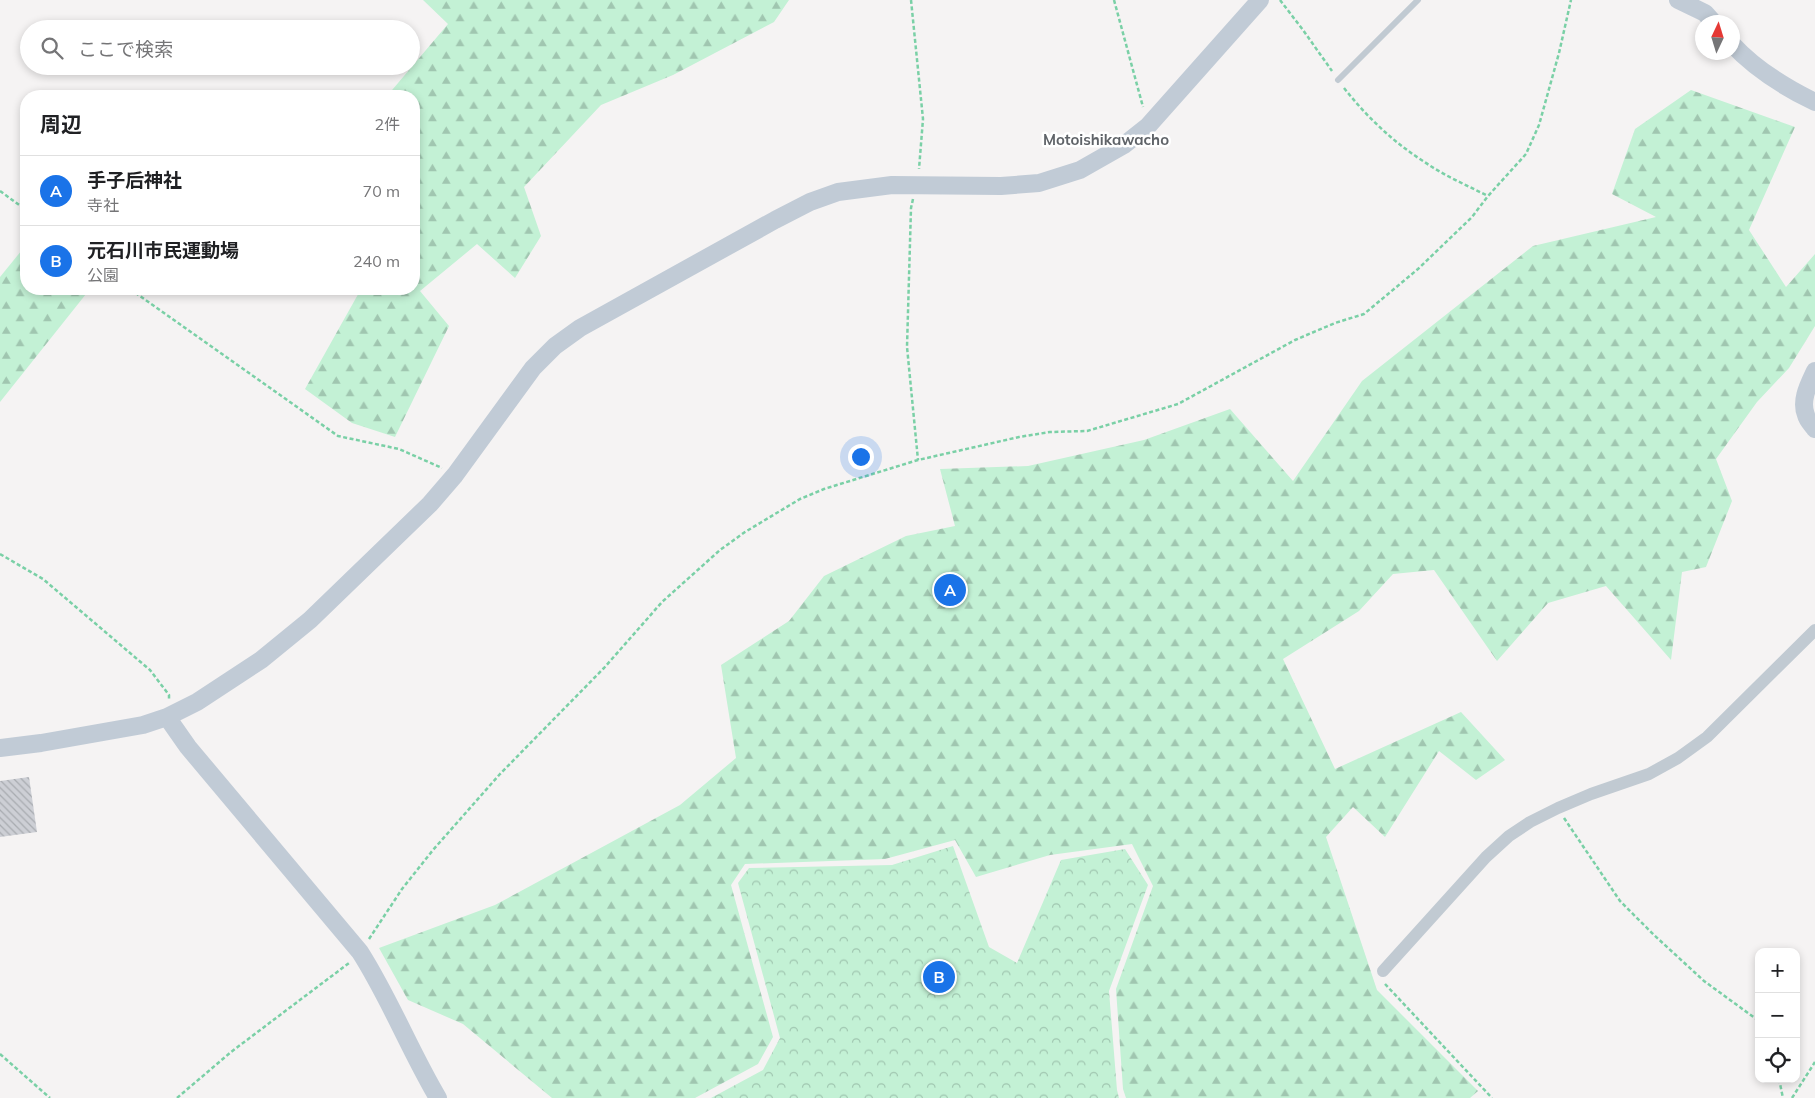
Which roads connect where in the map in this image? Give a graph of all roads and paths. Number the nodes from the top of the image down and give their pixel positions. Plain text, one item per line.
1 (911, 0) edge
2 (1114, 0) edge
3 (1260, 0) edge
4 (1280, 0) edge
5 (1418, 0) edge
6 (1571, 0) edge
7 (1678, 0) edge
8 (1706, 15) edge
9 (1740, 51) edge
10 (1338, 80) junction
11 (1815, 102) edge
12 (1148, 126) junction
13 (916, 185) junction
14 (0, 191) edge
15 (1488, 196) junction
16 (20, 206) edge
17 (138, 295) edge
18 (1815, 371) edge
19 (1815, 429) edge
20 (918, 460) junction
21 (456, 475) junction
22 (0, 554) edge
23 (1815, 630) edge
24 (167, 717) junction
25 (0, 748) edge
26 (1558, 808) junction
27 (360, 952) junction
28 (1383, 971) joint
29 (1755, 1018) edge
30 (0, 1054) edge
31 (1815, 1062) edge
32 (1780, 1083) edge
33 (50, 1098) edge
34 (176, 1098) edge
35 (438, 1098) edge
36 (1492, 1098) edge
37 (1783, 1098) edge
38 (1792, 1098) edge

1 - 13 path
2 - 12 path
3 - 12 street
4 - 10 path
5 - 10 lane
6 - 15 path
7 - 8 street
9 - 11 street
10 - 15 path
12 - 13 street
13 - 20 path
13 - 21 street
14 - 16 path
15 - 20 path
17 - 21 path
18 - 19 street
20 - 27 path
21 - 24 street
22 - 24 path
23 - 26 street
24 - 25 street
24 - 27 street
26 - 28 street
26 - 29 path
27 - 34 path
27 - 35 street
28 - 36 path
30 - 33 path
31 - 38 path
32 - 37 path

